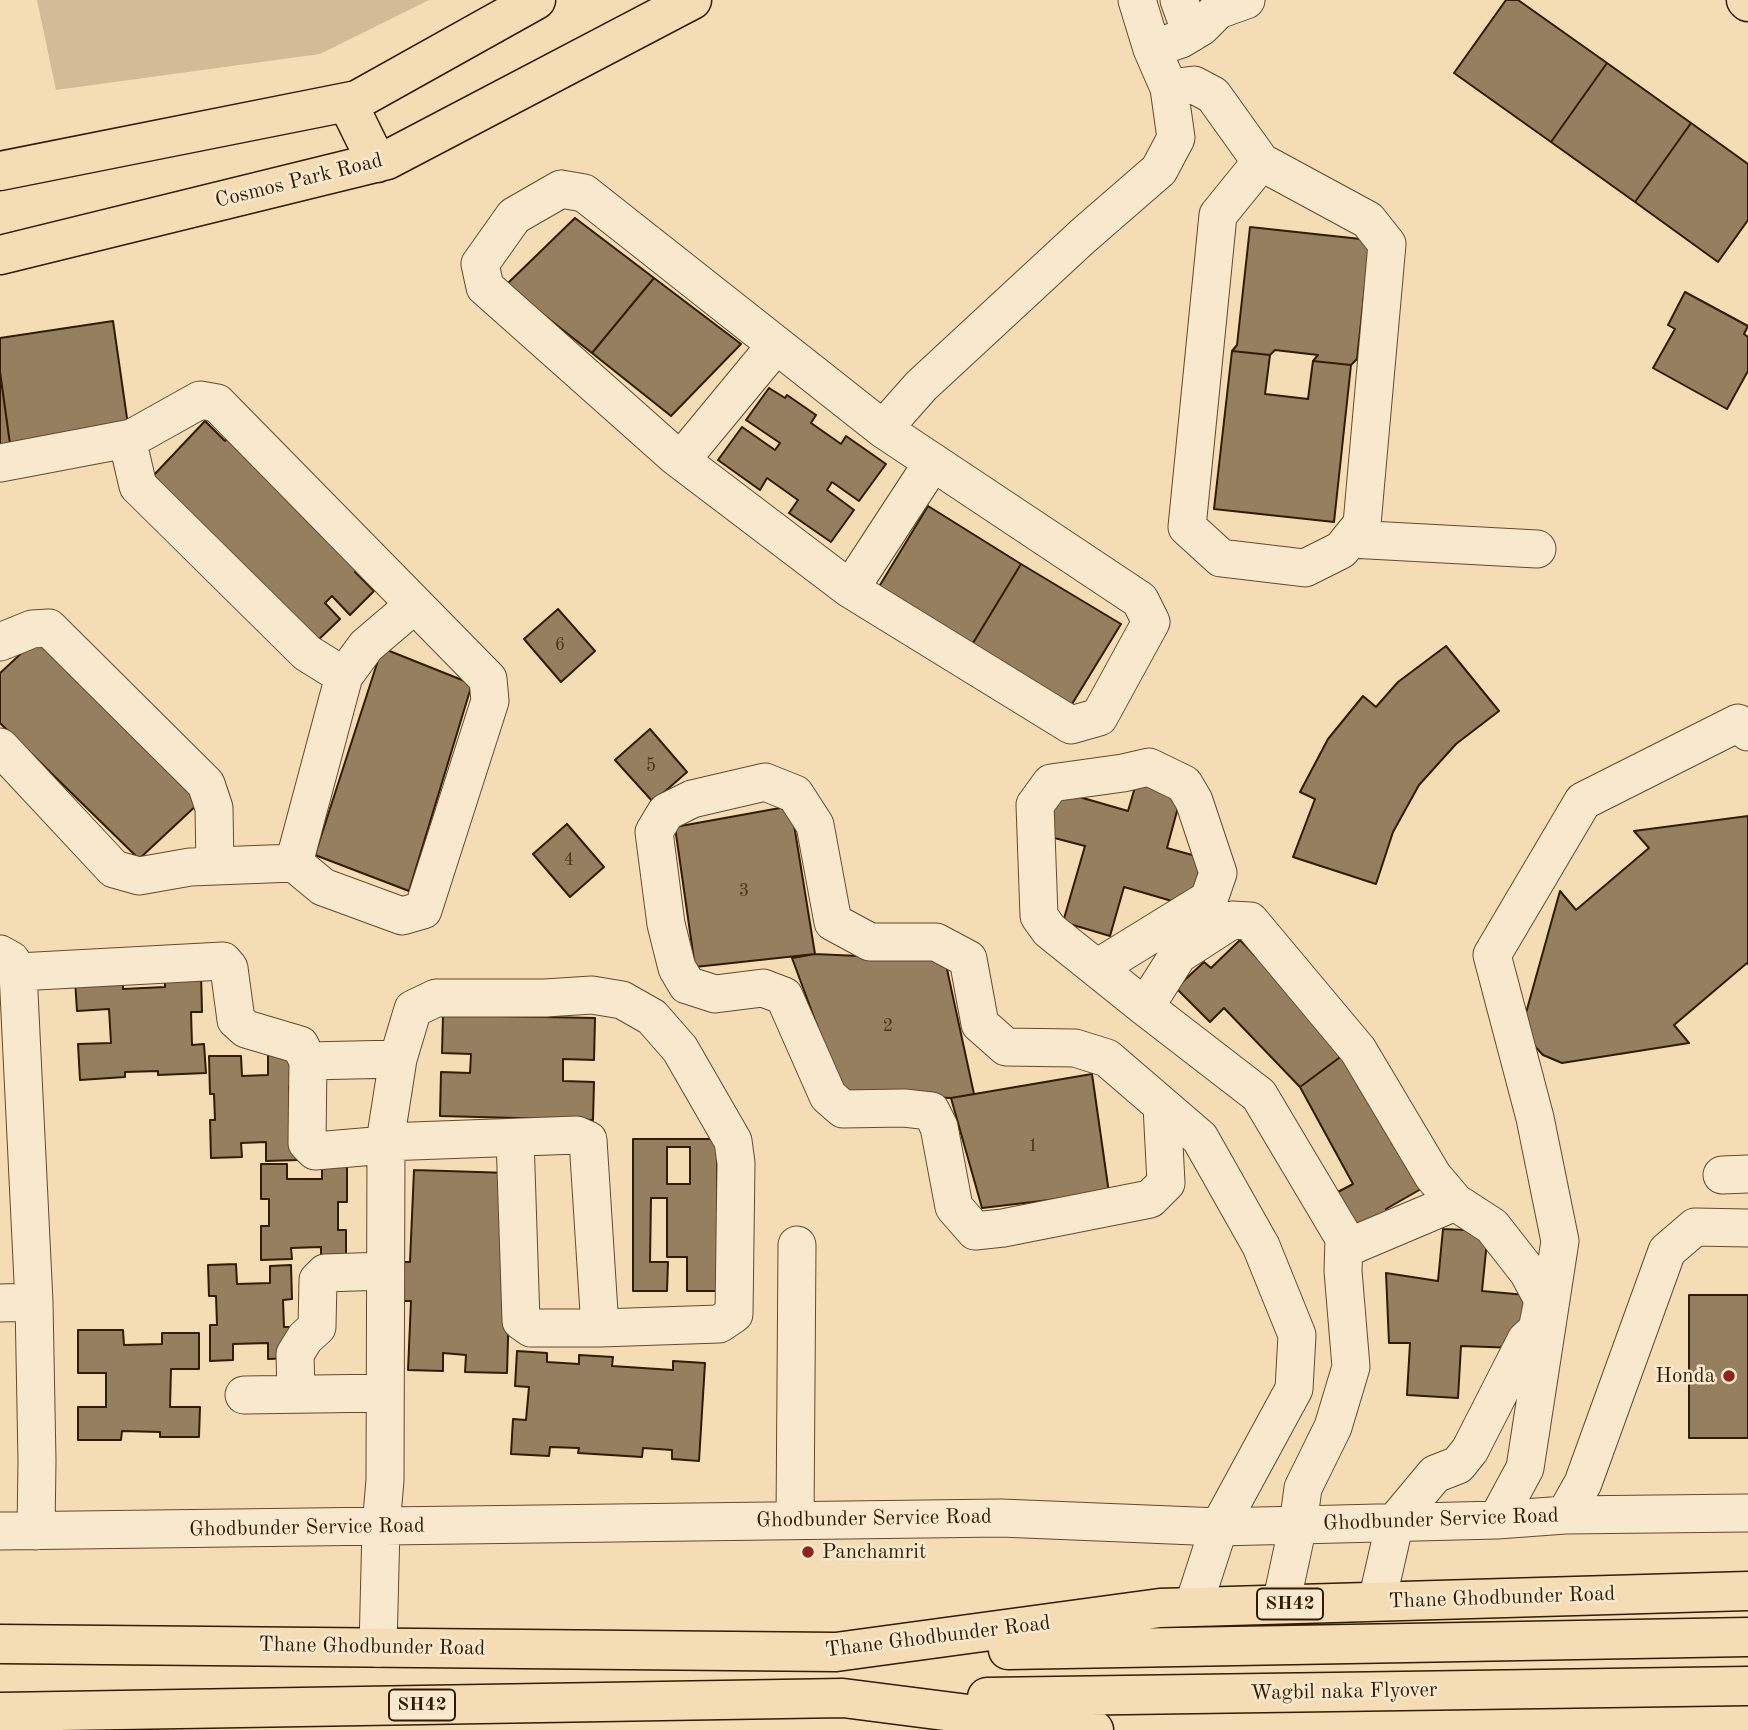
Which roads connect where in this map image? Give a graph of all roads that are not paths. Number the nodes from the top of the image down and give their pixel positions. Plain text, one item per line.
1 (536, 0) edge
2 (692, 0) edge
3 (1138, 0) edge
4 (1246, 0) edge
5 (1185, 16) edge
6 (1152, 49) junction
7 (1169, 88) junction
8 (347, 102) junction
9 (1261, 162) junction
10 (377, 163) junction
11 (0, 171) edge
12 (0, 255) edge
13 (776, 345) junction
14 (883, 429) junction
15 (127, 439) junction
16 (681, 460) junction
17 (933, 462) junction
18 (0, 463) edge
19 (1350, 539) junction
20 (1536, 549) dead end
21 (850, 589) junction
22 (414, 605) junction
23 (0, 642) edge
24 (344, 676) junction
25 (1748, 732) edge
26 (0, 747) edge
27 (293, 863) junction
28 (215, 866) junction
29 (9, 963) edge
30 (1097, 968) junction
31 (1145, 1007) junction
32 (398, 1059) junction
33 (308, 1061) junction
34 (1162, 1105) junction
35 (515, 1138) junction
36 (385, 1144) junction
37 (14, 1194) edge
38 (1454, 1202) junction
39 (1748, 1228) edge
40 (797, 1245) dead end
41 (1344, 1249) junction
42 (385, 1272) junction
43 (17, 1302) edge
44 (600, 1328) junction
45 (385, 1393) junction
46 (296, 1394) junction
47 (244, 1395) dead end
48 (1748, 1513) edge
49 (1564, 1516) junction
50 (795, 1520) junction
51 (1497, 1520) junction
52 (1395, 1522) junction
53 (1298, 1525) junction
54 (1219, 1527) junction
55 (381, 1528) junction
56 (18, 1531) edge
57 (1748, 1591) edge
58 (1377, 1601) junction
59 (1281, 1604) junction
60 (1192, 1607) junction
61 (1748, 1637) edge
62 (0, 1644) edge
63 (378, 1648) junction
64 (836, 1652) junction
65 (1748, 1686) edge
66 (844, 1699) junction
67 (0, 1712) edge
68 (1094, 1730) edge

1 - 8 main road
2 - 10 main road, Cosmos Park Road
3 - 6 street
4 - 5 street
5 - 6 street
6 - 7 street
7 - 9 street
7 - 14 street
8 - 10 main road
8 - 11 main road
9 - 19 street
9 - 19 street
10 - 12 main road, Cosmos Park Road
13 - 14 street
13 - 16 street
13 - 16 street
14 - 17 street
15 - 18 street
15 - 22 street
15 - 24 street
16 - 21 street
17 - 21 street
17 - 21 street
19 - 20 street
22 - 24 street
22 - 27 street
23 - 28 street
24 - 27 street
25 - 51 street
26 - 28 street
27 - 28 street
29 - 33 street
29 - 37 street
30 - 30 street
30 - 31 street
31 - 38 street
31 - 41 street
32 - 33 street
32 - 36 street
32 - 44 street
33 - 36 street
34 - 34 street
34 - 54 street
35 - 36 street
35 - 44 street
35 - 44 street
36 - 42 street
37 - 43 street
38 - 41 street
38 - 52 street
39 - 49 street
40 - 50 street
41 - 53 street
42 - 45 street
42 - 46 street
43 - 56 street
45 - 46 street
45 - 55 street
46 - 47 street
48 - 49 street, Ghodbunder Service Road
49 - 51 street, Ghodbunder Service Road
50 - 54 street, Ghodbunder Service Road
50 - 55 street, Ghodbunder Service Road
51 - 52 street, Ghodbunder Service Road
52 - 53 street, Ghodbunder Service Road
52 - 58 street
53 - 54 street, Ghodbunder Service Road
53 - 59 street
54 - 60 street
55 - 56 street, Ghodbunder Service Road
55 - 63 street
57 - 58 main road, Thane Ghodbunder Road / SH42
58 - 59 main road, Thane Ghodbunder Road / SH42
59 - 60 main road, Thane Ghodbunder Road / SH42
60 - 64 main road, Thane Ghodbunder Road / SH42
61 - 64 main road
62 - 63 main road, Thane Ghodbunder Road / SH42
63 - 64 main road, Thane Ghodbunder Road / SH42
65 - 66 main road, Wagbil naka Flyover
66 - 67 main road, SH42
66 - 68 main road, SH42

